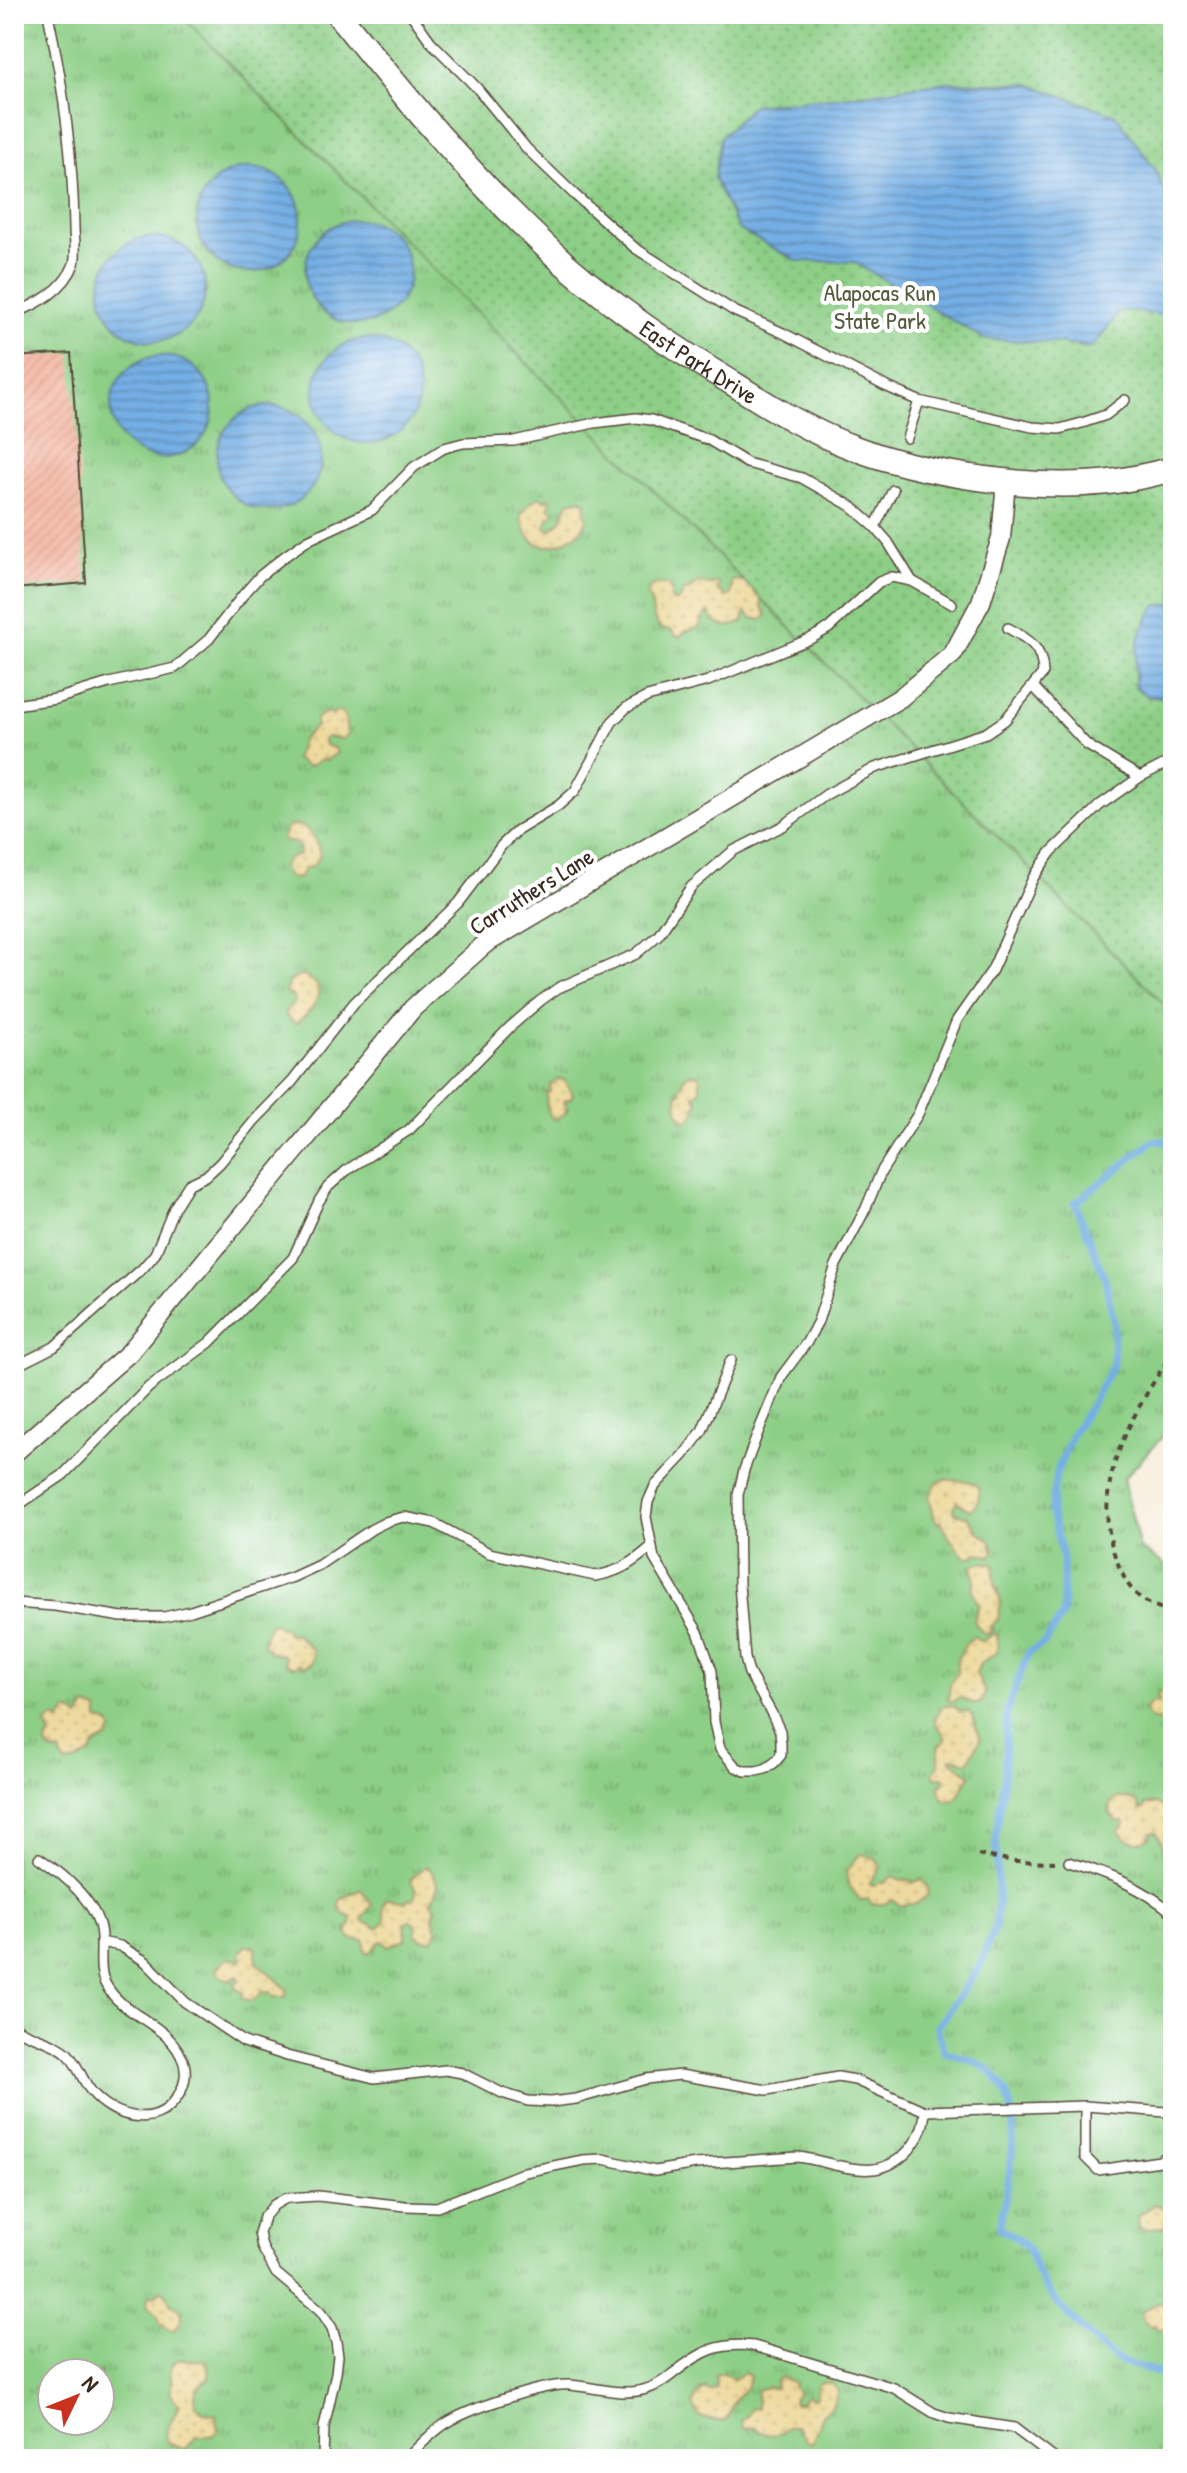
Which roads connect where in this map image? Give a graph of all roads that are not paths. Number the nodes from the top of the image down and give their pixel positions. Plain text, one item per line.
1 (48, 14) edge
2 (338, 14) edge
3 (411, 14) edge
4 (14, 313) edge
5 (1125, 400) dead end
6 (919, 401) junction
7 (907, 438) dead end
8 (1173, 469) edge
9 (1006, 481) junction
10 (893, 490) dead end
11 (875, 527) junction
12 (912, 581) junction
13 (952, 604) dead end
14 (1008, 628) dead end
15 (1033, 686) junction
16 (14, 705) edge
17 (1173, 760) edge
18 (1140, 777) junction
19 (731, 1360) dead end
20 (14, 1367) edge
21 (14, 1453) edge
22 (14, 1508) edge
23 (652, 1546) junction
24 (14, 1603) edge
25 (39, 1858) dead end
26 (1069, 1862) road end
27 (1173, 1913) edge
28 (101, 1942) junction
29 (14, 2027) edge
30 (1085, 2106) junction
31 (925, 2111) junction
32 (1173, 2116) edge
33 (1173, 2152) edge
34 (323, 2459) edge
35 (406, 2459) edge
36 (1055, 2459) edge

1 - 4 lane
2 - 9 street, East Park Drive
3 - 6 lane
5 - 6 lane
6 - 7 lane
8 - 9 street, East Park Drive
9 - 21 street, Carruthers Lane
10 - 11 lane
11 - 12 lane
11 - 16 lane
12 - 13 lane
12 - 20 lane
14 - 15 lane
15 - 18 lane
15 - 22 lane
17 - 18 lane
18 - 23 lane
19 - 23 lane
23 - 24 lane
25 - 28 lane
26 - 27 lane
28 - 29 lane
28 - 31 lane
30 - 31 lane
30 - 32 lane
30 - 33 lane
31 - 34 lane
35 - 36 lane

